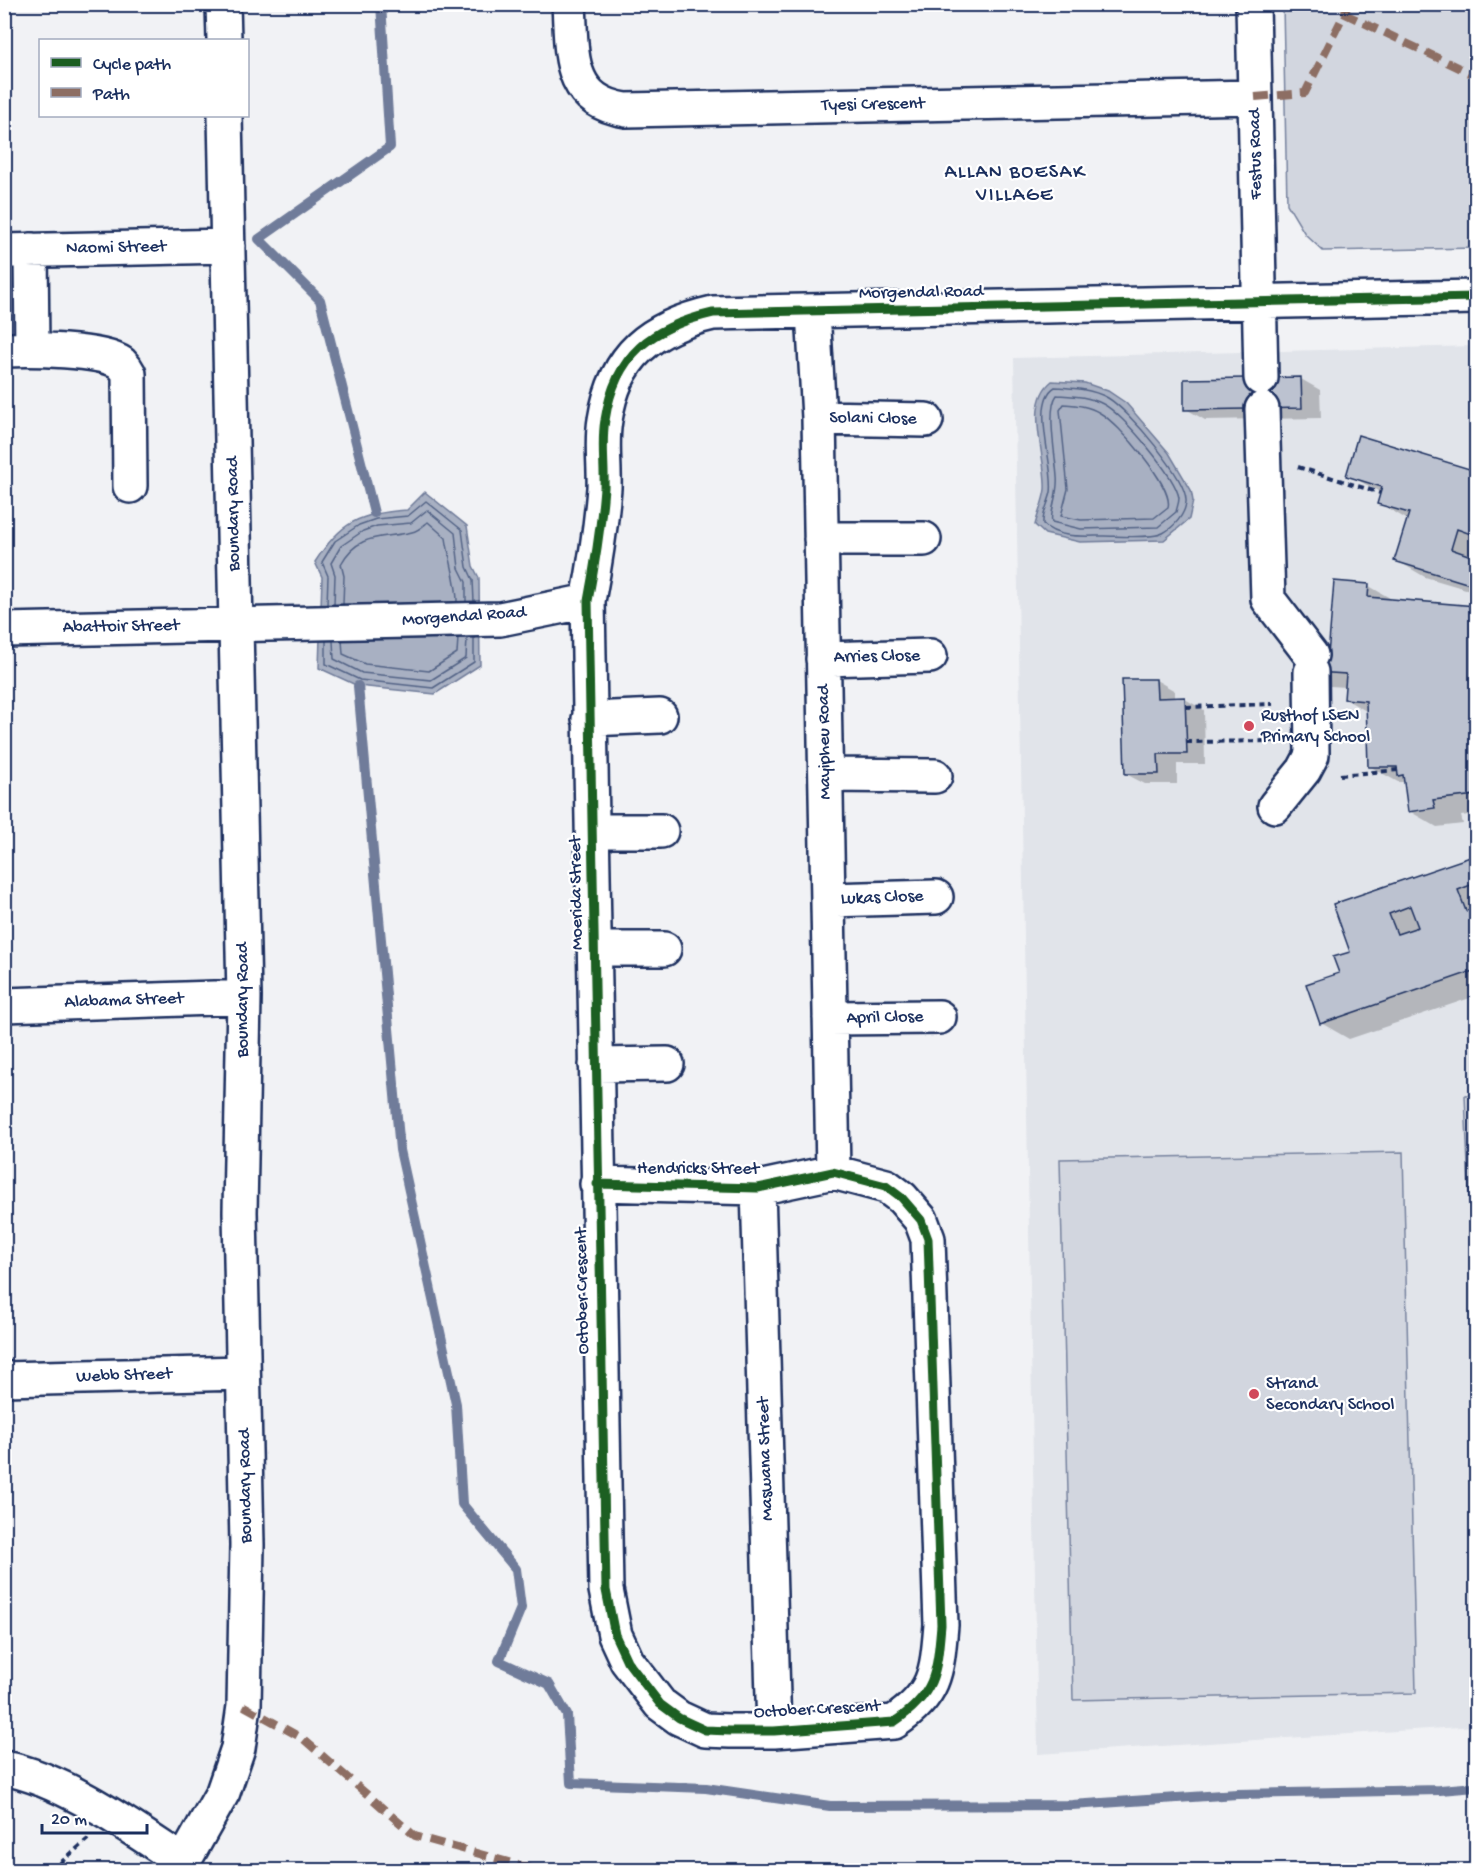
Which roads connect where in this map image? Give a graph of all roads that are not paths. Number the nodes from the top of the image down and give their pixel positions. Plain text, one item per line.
1 (223, 4) edge
2 (569, 4) edge
3 (1253, 4) edge
4 (224, 39) edge
5 (1255, 97) junction
6 (225, 117) edge
7 (228, 246) junction
8 (18, 251) edge
9 (1476, 297) edge
10 (1260, 304) junction
11 (813, 311) junction
12 (18, 349) edge
13 (819, 417) junction
14 (926, 420) dead end
15 (130, 486) dead end
16 (821, 539) junction
17 (924, 539) dead end
18 (588, 601) junction
19 (237, 625) junction
20 (4, 630) edge
21 (930, 656) dead end
22 (823, 659) junction
23 (660, 716) dead end
24 (589, 718) junction
25 (825, 776) junction
26 (935, 776) dead end
27 (1275, 806) dead end
28 (593, 831) junction
29 (661, 831) dead end
30 (936, 897) dead end
31 (828, 900) junction
32 (594, 949) junction
33 (664, 949) dead end
34 (244, 997) junction
35 (4, 1005) edge
36 (939, 1017) dead end
37 (830, 1018) junction
38 (667, 1064) dead end
39 (597, 1065) junction
40 (833, 1172) junction
41 (597, 1184) junction
42 (758, 1188) junction
43 (243, 1373) junction
44 (4, 1380) edge
45 (774, 1731) junction
46 (4, 1768) edge
47 (181, 1866) edge

1 - 4 street
2 - 5 street, Tyesi Crescent
3 - 5 street, Festus Road
5 - 10 street, Festus Road
6 - 7 street, Boundary Road
7 - 8 street, Naomi Street
7 - 19 street, Boundary Road
8 - 12 street
9 - 10 street, Morgendal Road
10 - 11 street, Morgendal Road
10 - 27 street, Festus Road
11 - 13 street, Mayipheu Road
11 - 18 street, Morgendal Road
12 - 15 street
13 - 14 street, Solani Close
13 - 16 street, Mayipheu Road
16 - 17 street
16 - 22 street, Mayipheu Road
18 - 19 street, Morgendal Road
18 - 24 street, Moerida Street
19 - 20 street, Abattoir Street
19 - 34 street, Boundary Road
21 - 22 street, Arries Close
22 - 25 street, Mayipheu Road
23 - 24 street
24 - 28 street, Moerida Street
25 - 26 street
25 - 31 street, Mayipheu Road
28 - 29 street
28 - 32 street, Moerida Street
30 - 31 street, Lukas Close
31 - 37 street, Mayipheu Road
32 - 33 street
32 - 39 street, Moerida Street
34 - 35 street, Alabama Street
34 - 43 street, Boundary Road
36 - 37 street, April Close
37 - 40 street, Mayipheu Road
38 - 39 street
39 - 41 street, Moerida Street
40 - 42 street, Hendricks Street
40 - 45 street, October Crescent
41 - 42 street, Hendricks Street
41 - 45 street, October Crescent
42 - 45 street, Maswana Street
43 - 44 street, Webb Street
43 - 47 street, Boundary Road
46 - 47 street

